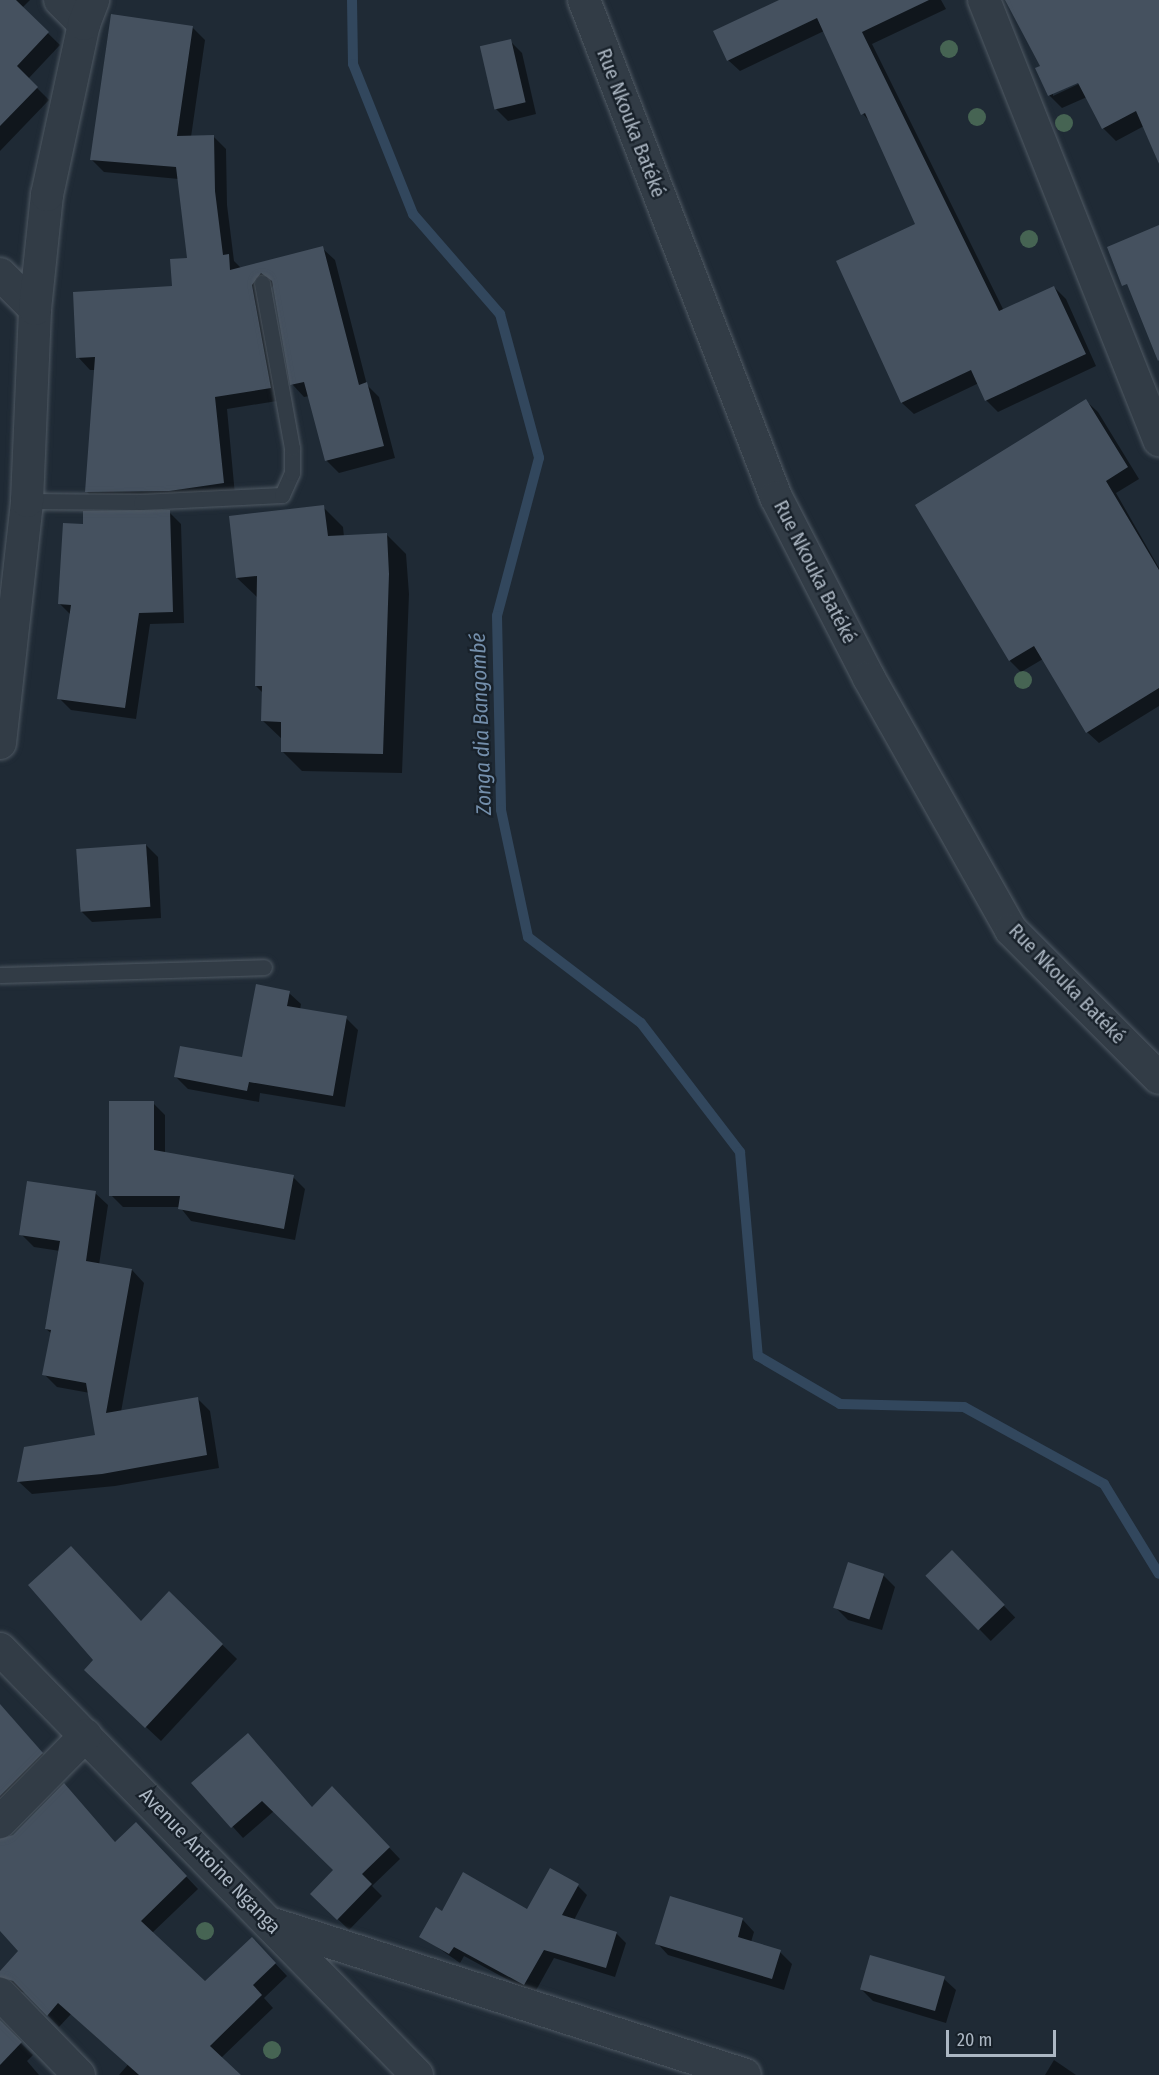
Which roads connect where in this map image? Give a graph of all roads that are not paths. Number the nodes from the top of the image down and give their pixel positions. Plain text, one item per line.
1 (60, 0) edge
2 (584, 0) edge
3 (984, 0) edge
4 (88, 12) edge
5 (0, 274) edge
6 (262, 283) dead end
7 (35, 309) junction
8 (1159, 440) edge
9 (27, 501) junction
10 (0, 743) edge
11 (264, 967) dead end
12 (0, 975) edge
13 (1159, 1078) edge
14 (0, 1649) edge
15 (86, 1735) junction
16 (0, 1822) edge
17 (272, 1924) junction
18 (0, 1994) edge
19 (79, 2075) edge
20 (417, 2075) edge
21 (745, 2075) edge

1 - 4 street
2 - 13 street, Rue Nkouka Batéké
3 - 8 street
4 - 7 street
5 - 7 street
6 - 9 lane
7 - 9 street
9 - 10 street
11 - 12 lane
14 - 15 street, Avenue Antoine Nganga
15 - 16 street
15 - 17 street, Avenue Antoine Nganga
17 - 20 street, Avenue Antoine Nganga
17 - 21 street
18 - 19 street

